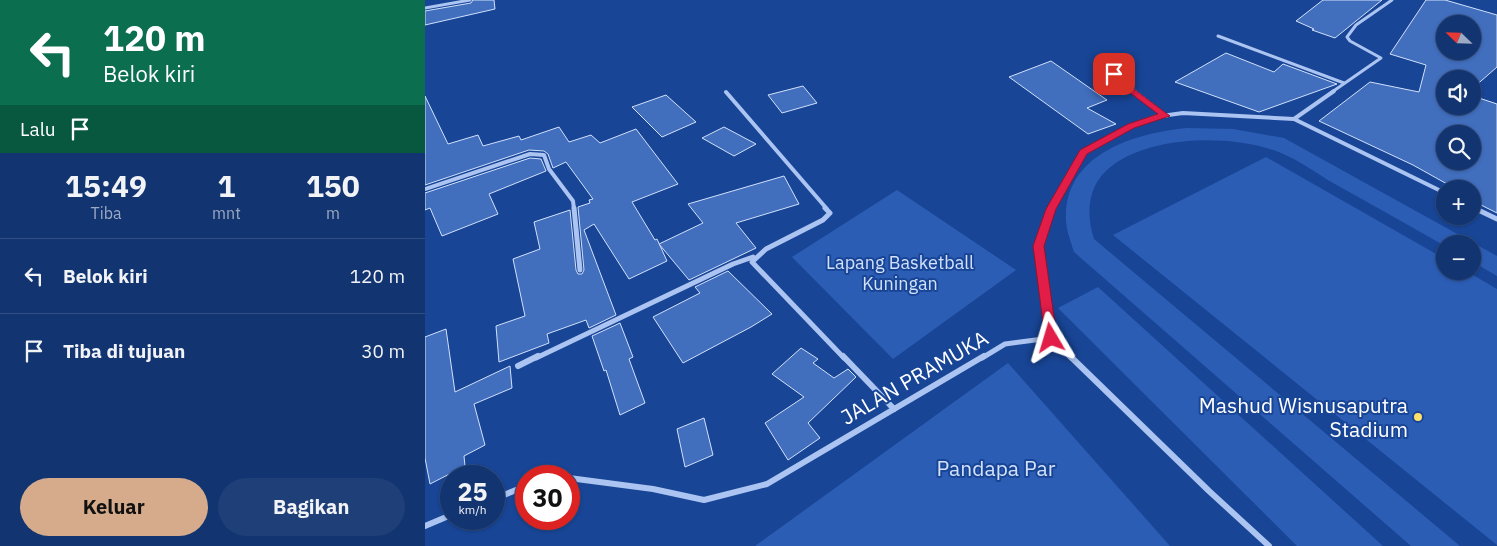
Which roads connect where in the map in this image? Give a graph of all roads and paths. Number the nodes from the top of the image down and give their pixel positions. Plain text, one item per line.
1 (470, 0) edge
2 (1392, 0) edge
3 (425, 8) edge
4 (1218, 36) dead end
5 (1127, 66) dead end
6 (1344, 84) junction
7 (727, 92) dead end
8 (1165, 116) junction
9 (1294, 119) junction
10 (425, 189) edge
11 (1436, 189) edge
12 (1481, 211) edge
13 (1497, 218) edge
14 (755, 257) junction
15 (580, 270) dead end
16 (1051, 338) junction
17 (518, 366) dead end
18 (894, 409) junction
19 (580, 479) edge
20 (440, 520) edge
21 (425, 526) edge
22 (1269, 546) edge

1 - 3 street
2 - 6 street
4 - 6 street
5 - 8 street
6 - 9 street
7 - 14 street
8 - 9 street
8 - 16 street
9 - 11 street
10 - 15 street
12 - 13 street
14 - 17 street
14 - 18 street
16 - 18 street, JALAN PRAMUKA
16 - 22 street
18 - 19 street, JALAN PRAMUKA
20 - 21 street

